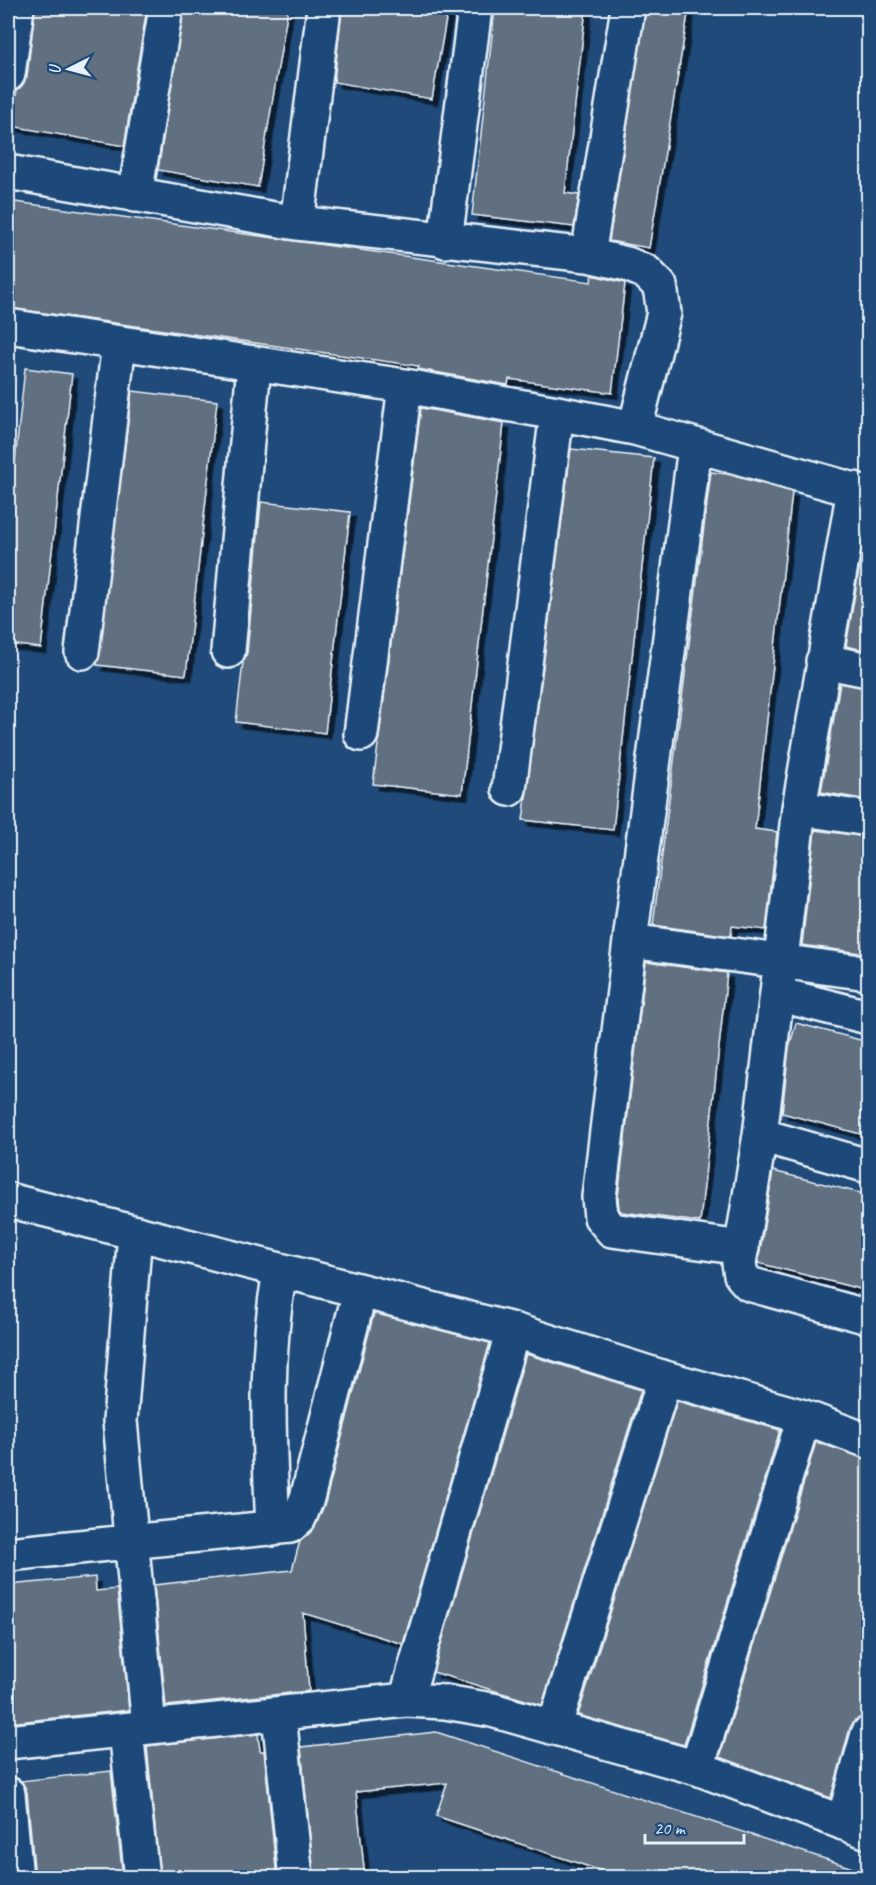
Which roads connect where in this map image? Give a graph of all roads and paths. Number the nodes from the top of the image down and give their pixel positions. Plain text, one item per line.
1 (16, 8) edge
2 (166, 8) edge
3 (324, 8) edge
4 (475, 8) edge
5 (628, 8) edge
6 (8, 74) edge
7 (8, 172) edge
8 (135, 195) junction
9 (297, 223) junction
10 (445, 241) junction
11 (588, 255) junction
12 (8, 326) edge
13 (119, 343) junction
14 (254, 365) junction
15 (405, 386) junction
16 (557, 413) junction
17 (635, 429) junction
18 (695, 447) junction
19 (861, 491) edge
20 (228, 651) dead end
21 (82, 652) dead end
22 (823, 661) junction
23 (868, 670) edge
24 (361, 734) dead end
25 (509, 789) dead end
26 (799, 808) junction
27 (868, 819) edge
28 (630, 941) junction
29 (780, 959) junction
30 (868, 972) edge
31 (777, 994) junction
32 (868, 1017) edge
33 (760, 1135) junction
34 (868, 1166) edge
35 (8, 1200) edge
36 (135, 1233) junction
37 (742, 1248) junction
38 (280, 1271) junction
39 (360, 1291) junction
40 (868, 1317) edge
41 (513, 1330) junction
42 (665, 1378) junction
43 (804, 1417) junction
44 (868, 1441) edge
45 (273, 1529) junction
46 (134, 1544) junction
47 (8, 1554) edge
48 (406, 1700) junction
49 (279, 1715) junction
50 (555, 1728) junction
51 (138, 1729) junction
52 (868, 1734) edge
53 (8, 1742) edge
54 (698, 1768) junction
55 (8, 1794) edge
56 (856, 1827) edge
57 (16, 1878) edge
58 (142, 1878) edge
59 (296, 1878) edge

1 - 6 street
2 - 8 street
3 - 9 street
4 - 10 street
5 - 11 street
7 - 8 street
8 - 9 street
9 - 10 street
10 - 11 street
11 - 17 street
12 - 13 street
13 - 14 street
13 - 21 street
14 - 15 street
14 - 20 street
15 - 16 street
15 - 24 street
16 - 17 street
16 - 25 street
17 - 18 street
18 - 19 street
18 - 28 street
19 - 22 street
22 - 23 street
22 - 26 street
26 - 27 street
26 - 29 street
28 - 29 street
28 - 37 street
29 - 30 street
29 - 31 street
31 - 32 street
31 - 33 street
33 - 34 street
33 - 37 street
35 - 36 street
36 - 38 street
36 - 46 street
37 - 40 street
38 - 39 street
38 - 45 street
39 - 41 street
39 - 45 street
41 - 42 street
41 - 48 street
42 - 43 street
42 - 50 street
43 - 44 street
43 - 54 street
45 - 46 street
46 - 47 street
46 - 51 street
48 - 49 street
48 - 50 street
49 - 51 street
49 - 59 street
50 - 54 street
51 - 53 street
51 - 58 street
52 - 56 street
54 - 56 street
55 - 57 street

